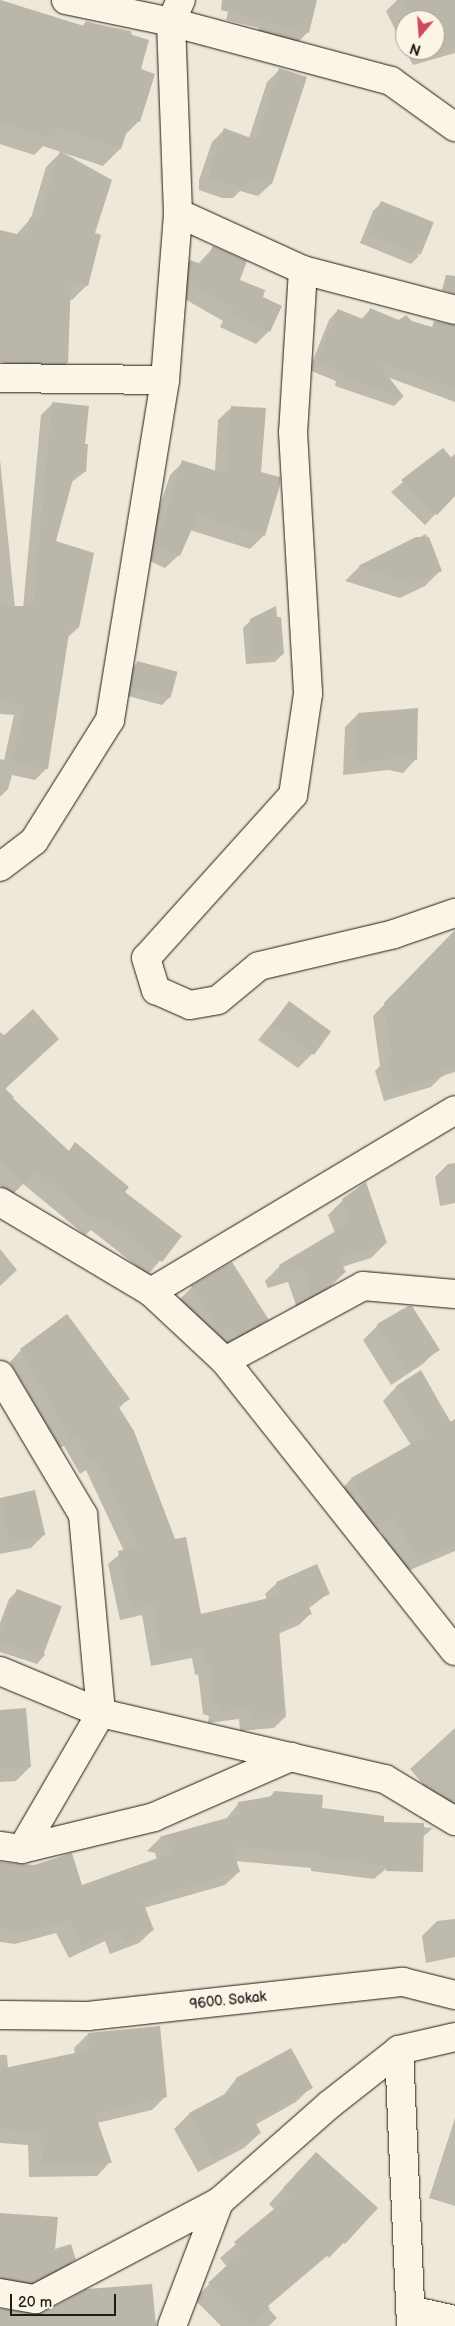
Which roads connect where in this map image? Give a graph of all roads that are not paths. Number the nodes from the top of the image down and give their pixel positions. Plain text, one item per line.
1 (66, 0) edge
2 (176, 11) edge
3 (455, 127) edge
4 (178, 213) junction
5 (303, 270) junction
6 (455, 310) edge
7 (0, 378) edge
8 (165, 380) junction
9 (0, 867) edge
10 (455, 913) edge
11 (455, 1110) edge
12 (0, 1202) edge
13 (151, 1292) junction
14 (455, 1294) edge
15 (225, 1361) junction
16 (0, 1375) edge
17 (455, 1651) edge
18 (0, 1671) edge
19 (101, 1713) junction
20 (291, 1757) junction
21 (455, 1821) edge
22 (11, 1848) edge
23 (455, 1995) edge
24 (0, 2014) edge
25 (455, 2037) edge
26 (399, 2050) junction
27 (219, 2202) junction
28 (0, 2293) edge
29 (411, 2318) edge
30 (455, 2320) edge
31 (172, 2326) edge

1 - 2 street
2 - 3 street
2 - 4 street
4 - 5 street
4 - 8 street
5 - 6 street
5 - 10 street
7 - 8 street
8 - 9 street
11 - 13 street
12 - 13 street
13 - 15 street
14 - 15 street
15 - 17 street
16 - 19 street
18 - 19 street
19 - 20 street
19 - 22 street
20 - 21 street
20 - 22 street
23 - 24 street, 9600. Sokak
25 - 26 street
26 - 27 street
26 - 29 street
27 - 28 street
27 - 31 street
29 - 30 street

